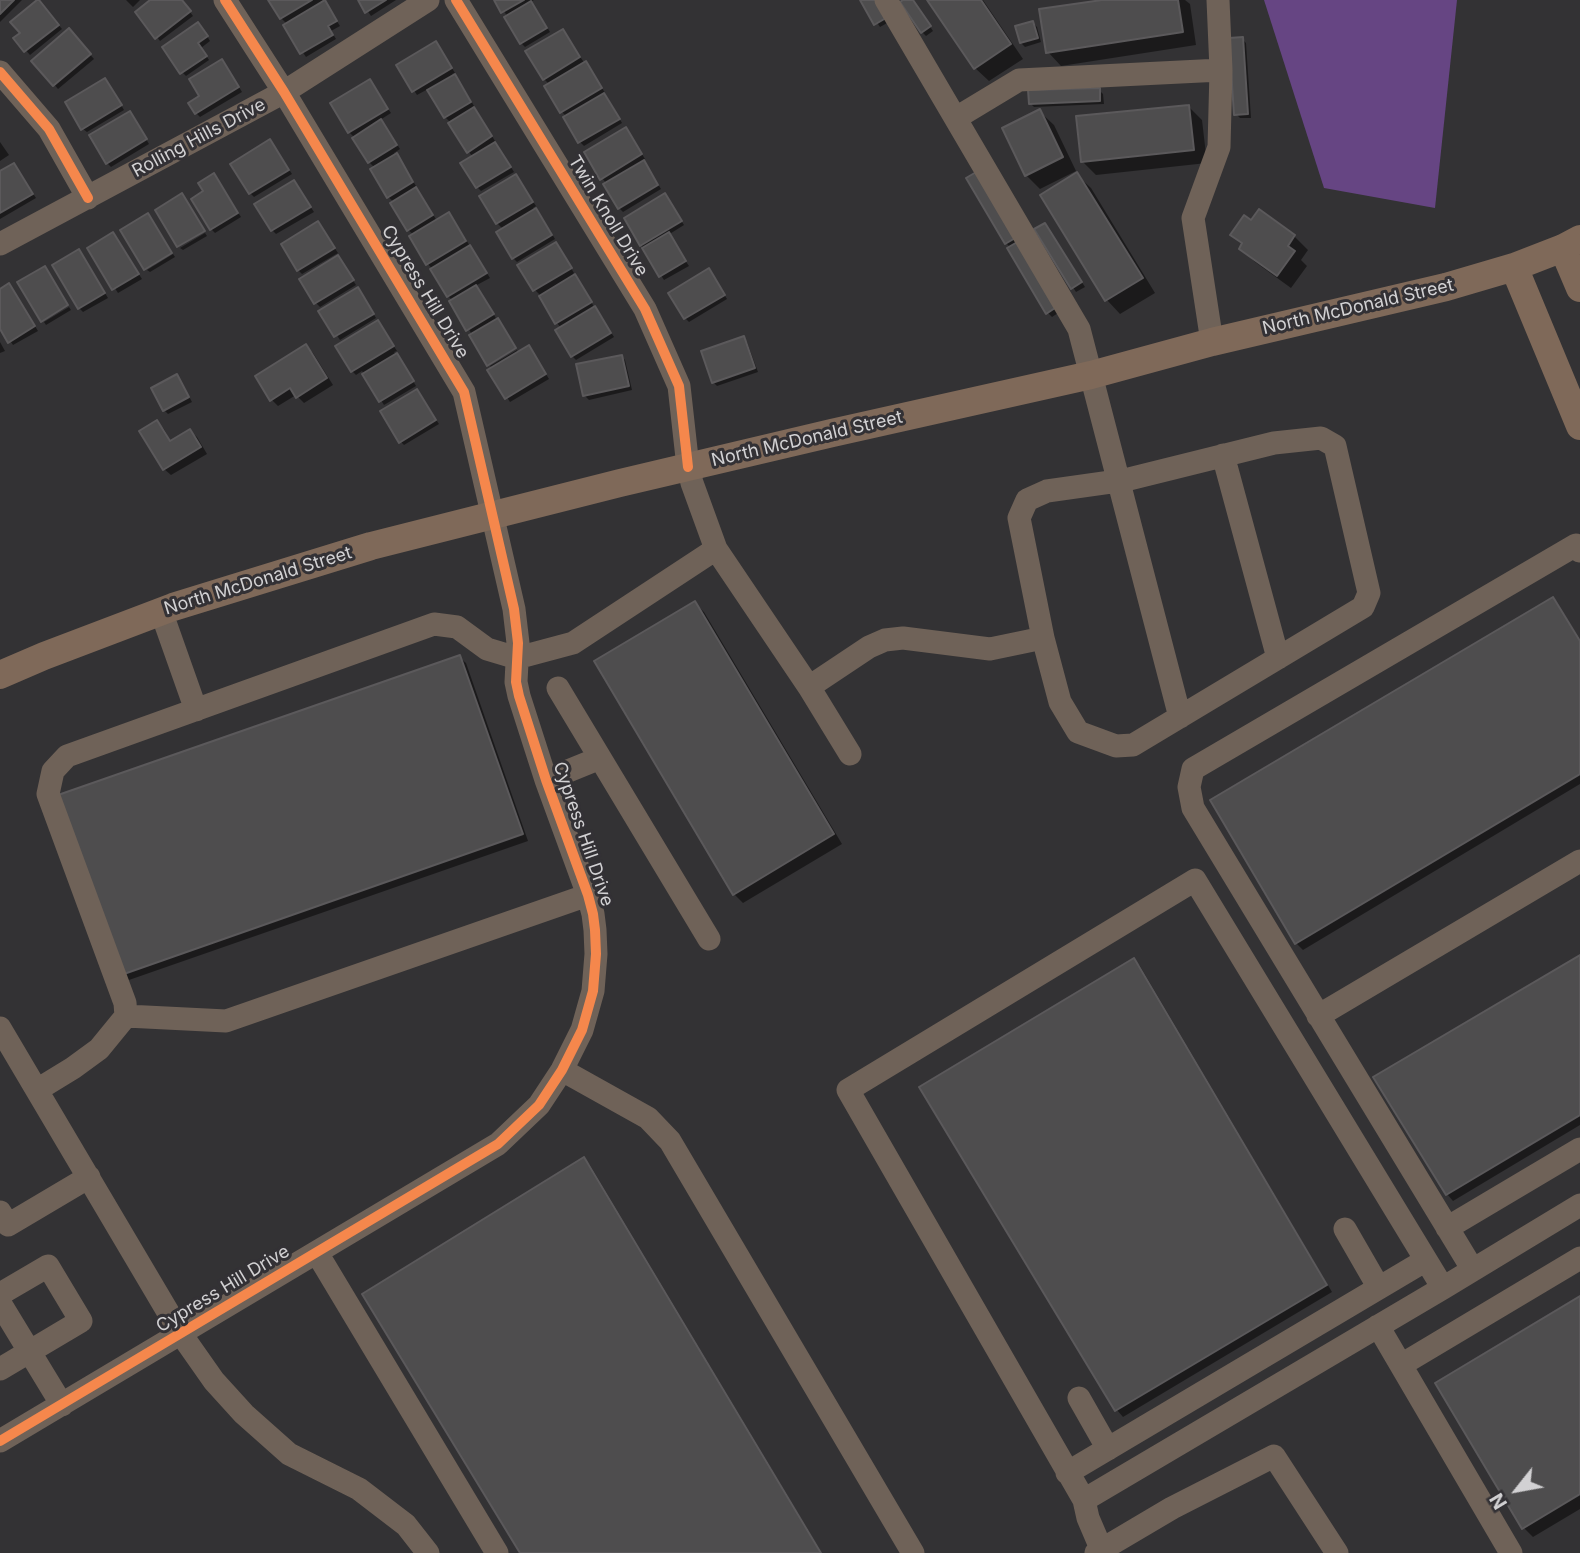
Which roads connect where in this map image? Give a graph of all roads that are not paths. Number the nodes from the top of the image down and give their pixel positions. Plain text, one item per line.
1 (225, 0) edge
2 (428, 0) edge
3 (456, 0) edge
4 (886, 0) edge
5 (1218, 0) edge
6 (1221, 71) junction
7 (0, 72) edge
8 (284, 92) junction
9 (956, 118) junction
10 (88, 198) junction
11 (1572, 243) edge
12 (0, 244) edge
13 (1514, 267) junction
14 (1580, 288) edge
15 (1212, 342) junction
16 (1091, 375) junction
17 (1580, 426) edge
18 (1223, 455) junction
19 (688, 467) junction
20 (1119, 481) junction
21 (492, 516) junction
22 (1579, 546) edge
23 (716, 549) junction
24 (161, 611) junction
25 (1043, 638) junction
26 (517, 658) junction
27 (1278, 658) junction
28 (0, 675) edge
29 (809, 687) junction
30 (558, 688) dead end
31 (196, 710) junction
32 (1180, 717) junction
33 (850, 754) dead end
34 (600, 758) junction
35 (546, 780) junction
36 (1225, 861) junction
37 (1580, 861) edge
38 (1195, 880) junction
39 (588, 895) junction
40 (709, 939) dead end
41 (126, 1016) junction
42 (1318, 1016) junction
43 (0, 1028) edge
44 (562, 1070) junction
45 (37, 1090) junction
46 (1580, 1149) edge
47 (89, 1177) junction
48 (1580, 1205) edge
49 (0, 1212) edge
50 (1447, 1227) junction
51 (1345, 1229) dead end
52 (317, 1252) junction
53 (1580, 1258) edge
54 (1426, 1260) junction
55 (1473, 1270) junction
56 (1379, 1288) junction
57 (1443, 1288) junction
58 (0, 1294) edge
59 (0, 1303) edge
60 (1378, 1326) junction
61 (181, 1334) junction
62 (29, 1352) junction
63 (1401, 1365) junction
64 (0, 1369) edge
65 (1079, 1398) dead end
66 (62, 1405) junction
67 (0, 1441) edge
68 (1108, 1449) junction
69 (1068, 1473) junction
70 (1084, 1500) junction
71 (1100, 1552) edge
72 (428, 1553) edge
73 (497, 1553) edge
74 (913, 1553) edge
75 (1337, 1553) edge
76 (1511, 1553) edge

1 - 8 street, Cypress Hill Drive
2 - 8 street, Rolling Hills Drive
3 - 19 street, Twin Knoll Drive
4 - 9 street
5 - 6 street
6 - 9 street
6 - 15 street
7 - 10 street
8 - 10 street, Rolling Hills Drive
8 - 21 street, Cypress Hill Drive
9 - 16 street
10 - 12 street, Rolling Hills Drive
11 - 13 main road, North McDonald Street
11 - 14 main road
13 - 15 main road, North McDonald Street
13 - 17 main road
15 - 16 main road, North McDonald Street
16 - 19 main road, North McDonald Street
16 - 20 street
18 - 20 street
18 - 27 street
18 - 27 street
19 - 21 main road, North McDonald Street
19 - 23 street, Twin Knoll Drive
20 - 25 street
20 - 32 street
21 - 24 main road, North McDonald Street
21 - 26 street, Cypress Hill Drive
22 - 36 street
23 - 26 street
23 - 29 street, Twin Knoll Drive
24 - 28 main road, North McDonald Street
24 - 31 street
25 - 29 street
25 - 32 street
26 - 31 street
26 - 35 street, Cypress Hill Drive
27 - 32 street
29 - 33 street, Twin Knoll Drive
30 - 34 street
31 - 41 street
34 - 35 street
34 - 40 street
35 - 39 street, Cypress Hill Drive
36 - 38 street
36 - 42 street
37 - 42 street
38 - 54 street
38 - 69 street
39 - 41 street
39 - 44 street, Cypress Hill Drive
41 - 45 street
42 - 50 street
43 - 45 street
44 - 52 street, Cypress Hill Drive
44 - 74 street
45 - 47 street
46 - 50 street
47 - 49 street
47 - 61 street
48 - 55 street
50 - 55 street
51 - 56 street
52 - 61 street, Cypress Hill Drive
52 - 73 street
53 - 63 street
54 - 56 street
54 - 57 street
55 - 57 street
56 - 68 street
57 - 60 street
58 - 62 street
59 - 62 street
60 - 63 street
60 - 70 street
61 - 66 street, Cypress Hill Drive
61 - 72 street
62 - 64 street
62 - 66 street
63 - 76 street
65 - 68 street
66 - 67 street, Cypress Hill Drive
68 - 69 street
69 - 70 street
70 - 71 street
71 - 75 street

